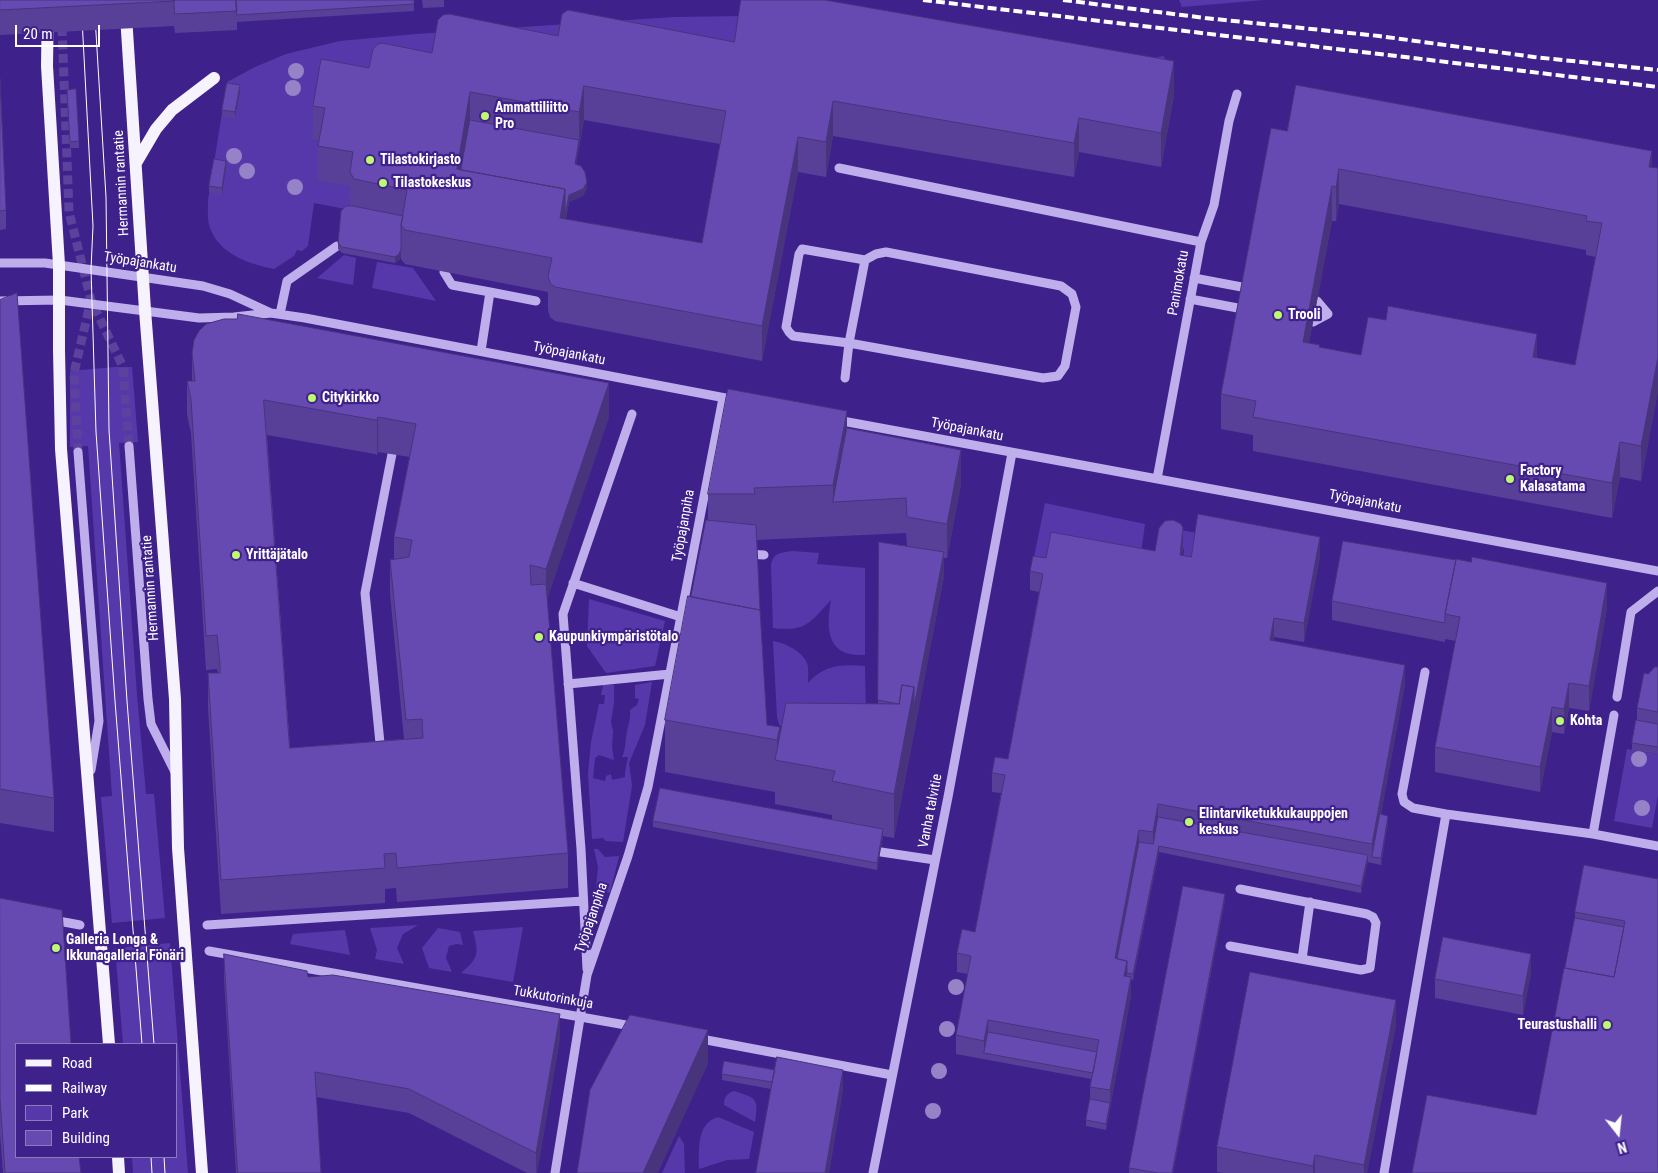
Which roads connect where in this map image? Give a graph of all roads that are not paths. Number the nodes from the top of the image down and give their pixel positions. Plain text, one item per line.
1 (48, 0) edge
2 (126, 0) edge
3 (214, 78) dead end
4 (1238, 94) dead end
5 (136, 163) junction
6 (839, 168) dead end
7 (1201, 242) junction
8 (337, 246) edge
9 (865, 260) junction
10 (0, 263) edge
11 (59, 265) junction
12 (444, 272) edge
13 (142, 276) junction
14 (1194, 278) junction
15 (1247, 288) edge
16 (490, 292) junction
17 (60, 300) junction
18 (1190, 300) junction
19 (0, 301) edge
20 (536, 301) dead end
21 (1317, 301) edge
22 (1243, 309) edge
23 (145, 310) junction
24 (271, 313) junction
25 (280, 314) junction
26 (1313, 322) edge
27 (849, 343) junction
28 (481, 351) junction
29 (845, 378) dead end
30 (723, 398) junction
31 (750, 403) edge
32 (632, 414) dead end
33 (827, 418) edge
34 (129, 446) tunnel mouth
35 (78, 452) tunnel mouth
36 (1012, 453) junction
37 (392, 454) edge
38 (1157, 479) junction
39 (736, 553) edge
40 (764, 555) dead end
41 (1658, 571) edge
42 (573, 583) junction
43 (1658, 591) edge
44 (681, 617) junction
45 (1425, 672) dead end
46 (670, 674) junction
47 (568, 684) junction
48 (1617, 697) dead end
49 (1614, 715) dead end
50 (381, 754) edge
51 (177, 776) junction
52 (88, 782) junction
53 (1446, 814) junction
54 (1593, 834) junction
55 (1658, 846) edge
56 (881, 852) edge
57 (935, 860) junction
58 (1240, 889) dead end
59 (583, 901) junction
60 (1310, 902) junction
61 (42, 918) edge
62 (80, 925) dead end
63 (208, 925) dead end
64 (1230, 946) dead end
65 (209, 951) dead end
66 (1302, 959) junction
67 (587, 975) junction
68 (581, 1017) junction
69 (642, 1028) edge
70 (691, 1037) edge
71 (109, 1043) edge
72 (892, 1075) junction
73 (202, 1173) edge
74 (555, 1173) edge
75 (873, 1173) edge
76 (1384, 1173) edge

1 - 11 main road
2 - 5 main road, Hermannin rantatie
3 - 5 main road
4 - 7 street, Panimokatu
5 - 13 main road, Hermannin rantatie
6 - 7 street
7 - 14 street, Panimokatu
8 - 25 street
9 - 27 street
9 - 27 street
9 - 27 street
10 - 11 street, Työpajankatu
11 - 13 street, Työpajankatu
11 - 17 main road
12 - 16 street
13 - 23 main road, Hermannin rantatie
13 - 24 street, Työpajankatu
14 - 15 street
14 - 18 street, Panimokatu
16 - 20 street
16 - 28 street
17 - 19 street, Työpajankatu
17 - 23 street, Työpajankatu
17 - 52 main road
18 - 22 street
18 - 38 street, Panimokatu
21 - 26 street
23 - 24 street, Työpajankatu
23 - 51 main road, Hermannin rantatie
24 - 25 street, Työpajankatu
25 - 28 street, Työpajankatu
27 - 29 street
28 - 30 street, Työpajankatu
30 - 31 street, Työpajankatu
30 - 44 street, Työpajanpiha
32 - 42 street, Työpajanpiha
33 - 36 street, Työpajankatu
34 - 51 street
35 - 52 street
36 - 38 street, Työpajankatu
36 - 57 street, Vanha talvitie
37 - 50 street
38 - 41 street, Työpajankatu
39 - 40 street
42 - 44 street
42 - 47 street, Työpajanpiha
43 - 48 street
44 - 46 street, Työpajanpiha
45 - 53 street
46 - 47 street
46 - 67 street, Työpajanpiha
47 - 59 street, Työpajanpiha
49 - 54 street
51 - 73 main road, Hermannin rantatie
52 - 71 main road
53 - 54 street
53 - 76 street
54 - 55 street
56 - 57 street
57 - 72 street, Vanha talvitie
58 - 60 street
59 - 63 street
59 - 67 street, Työpajanpiha
60 - 66 street
60 - 66 street
61 - 62 street
64 - 66 street
65 - 68 street, Tukkutorinkuja
67 - 68 street
68 - 69 street, Tukkutorinkuja
68 - 74 street
70 - 72 street
72 - 75 street, Vanha talvitie

